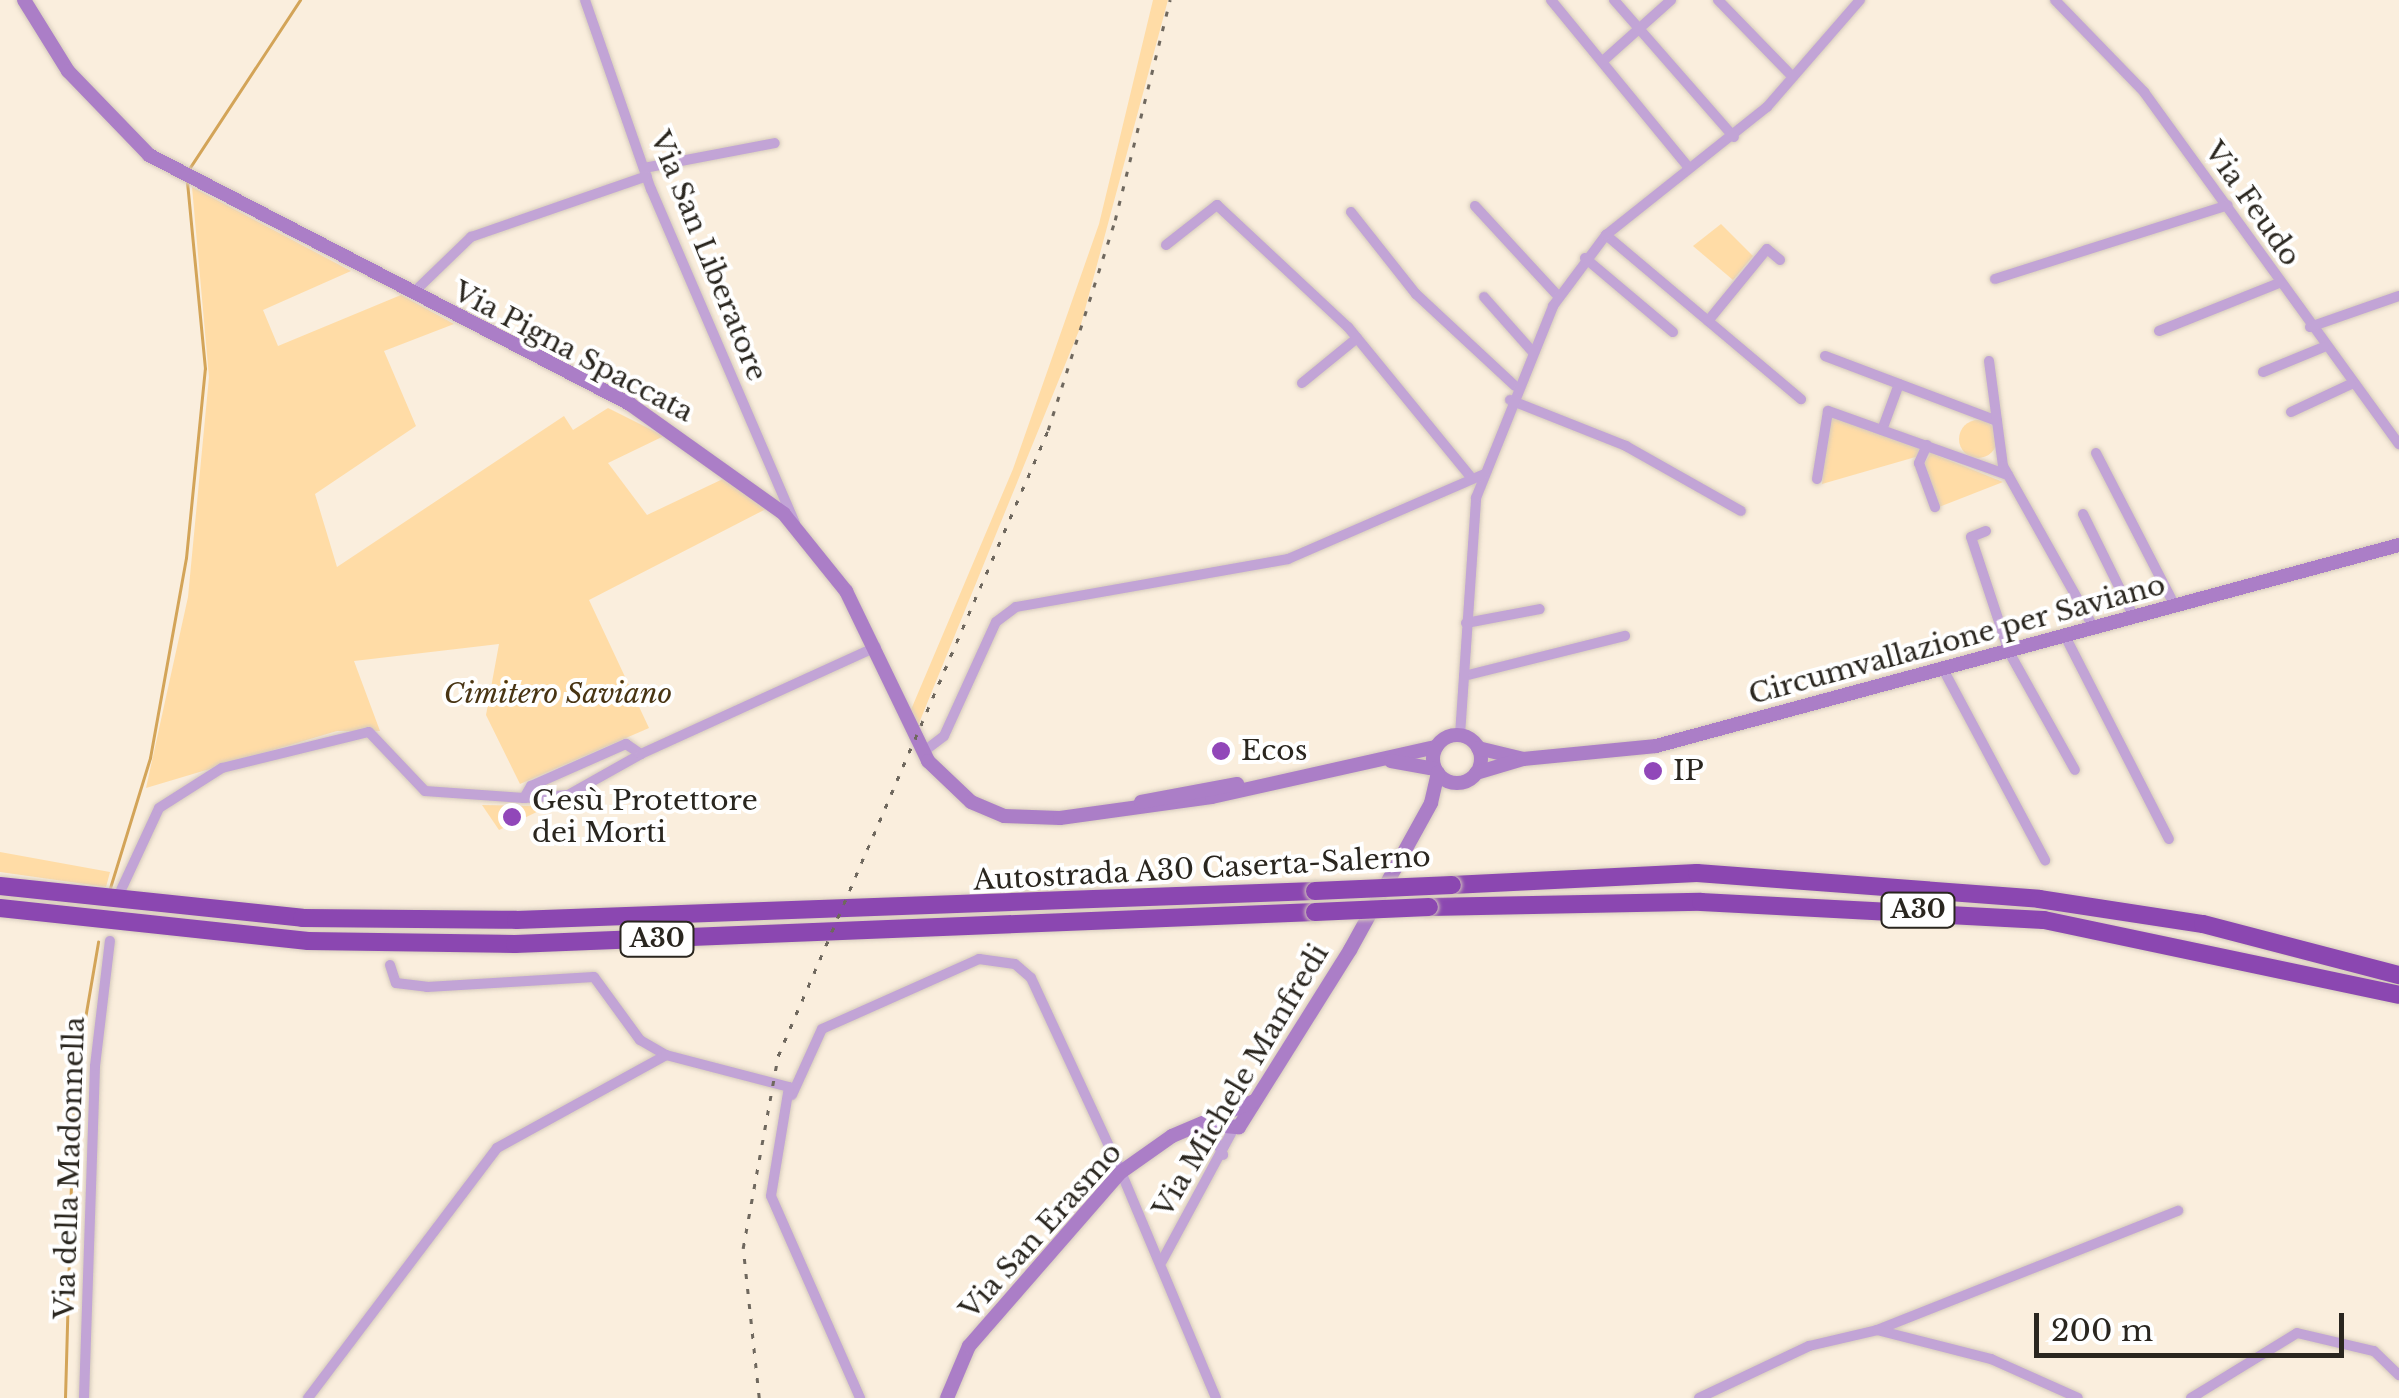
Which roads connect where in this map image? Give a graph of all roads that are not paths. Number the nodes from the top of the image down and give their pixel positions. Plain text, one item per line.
1 (24, 0) edge
2 (585, 0) edge
3 (1550, 0) edge
4 (1614, 0) edge
5 (1671, 0) edge
6 (1718, 0) edge
7 (1842, 0) edge
8 (2055, 0) edge
9 (1857, 4) edge
10 (1640, 33) junction
11 (1604, 60) junction
12 (1793, 77) junction
13 (1734, 136) junction
14 (775, 143) dead end
15 (1689, 168) junction
16 (646, 172) junction
17 (2228, 205) junction
18 (1475, 206) dead end
19 (1351, 212) dead end
20 (1606, 235) junction
21 (1166, 245) dead end
22 (1585, 258) junction
23 (1780, 260) dead end
24 (1995, 279) dead end
25 (2279, 283) junction
26 (409, 295) junction
27 (2399, 296) edge
28 (1484, 297) dead end
29 (1559, 297) junction
30 (1708, 321) junction
31 (2310, 326) junction
32 (2159, 331) dead end
33 (1673, 332) dead end
34 (1357, 338) junction
35 (2324, 346) junction
36 (1532, 351) junction
37 (1824, 356) dead end
38 (1989, 361) dead end
39 (2263, 372) dead end
40 (1302, 384) dead end
41 (1899, 384) junction
42 (2351, 384) junction
43 (1515, 386) junction
44 (1801, 399) dead end
45 (1510, 400) junction
46 (2291, 412) dead end
47 (1996, 420) junction
48 (1882, 430) junction
49 (2399, 444) edge
50 (1927, 445) junction
51 (2096, 453) dead end
52 (1484, 474) junction
53 (2008, 475) junction
54 (1470, 476) junction
55 (1817, 479) dead end
56 (1934, 507) dead end
57 (1741, 511) dead end
58 (2083, 514) dead end
59 (796, 525) junction
60 (1986, 532) dead end
61 (2399, 545) edge
62 (2175, 606) junction
63 (1540, 610) dead end
64 (2134, 617) junction
65 (1466, 623) junction
66 (2094, 628) junction
67 (1625, 636) dead end
68 (2065, 636) junction
69 (876, 647) junction
70 (2009, 652) junction
71 (1943, 669) junction
72 (1464, 676) junction
73 (1460, 735) junction
74 (1436, 747) junction
75 (1478, 748) junction
76 (641, 754) junction
77 (926, 756) junction
78 (1376, 759) junction
79 (1523, 759) junction
80 (2075, 770) dead end
81 (1437, 771) junction
82 (1476, 773) junction
83 (1457, 782) junction
84 (524, 798) junction
85 (1431, 804) junction
86 (2169, 840) dead end
87 (2045, 860) dead end
88 (0, 886) edge
89 (121, 890) dead end
90 (0, 908) edge
91 (110, 941) dead end
92 (390, 965) dead end
93 (2399, 974) edge
94 (2399, 995) edge
95 (666, 1056) junction
96 (792, 1095) junction
97 (1254, 1100) junction
98 (1223, 1116) junction
99 (1205, 1126) junction
100 (1239, 1127) junction
101 (1223, 1154) junction
102 (1121, 1172) junction
103 (2178, 1211) dead end
104 (1162, 1261) junction
105 (1877, 1330) junction
106 (2399, 1374) edge
107 (84, 1398) edge
108 (308, 1398) edge
109 (860, 1398) edge
110 (946, 1398) edge
111 (1216, 1398) edge
112 (1698, 1398) edge
113 (2078, 1398) edge
114 (2191, 1398) edge

1 - 26 main road, Via Pigna Spaccata
2 - 16 street, Via San Liberatore
3 - 11 street
4 - 10 street
5 - 10 street
6 - 12 street
7 - 9 street
8 - 17 street, Via Feudo
9 - 12 street
10 - 11 street
10 - 13 street
11 - 15 street
12 - 13 street
13 - 15 street
14 - 16 street
15 - 20 street
16 - 26 street
16 - 59 street, Via San Liberatore
17 - 24 street
17 - 25 street, Via Feudo
18 - 29 street
19 - 43 street
20 - 22 street
20 - 30 street
21 - 34 street
22 - 29 street
22 - 33 street
23 - 30 street
25 - 31 street, Via Feudo
25 - 32 street
26 - 59 main road, Via Pigna Spaccata
27 - 31 street
28 - 36 street
29 - 36 street
30 - 44 street
31 - 35 street, Via Feudo
34 - 40 street
34 - 54 street
35 - 39 street
35 - 42 street, Via Feudo
36 - 43 street
37 - 41 street
38 - 47 street
41 - 47 street
41 - 48 street
42 - 46 street
42 - 49 street, Via Feudo
43 - 45 street
45 - 52 street
45 - 57 street
47 - 53 street
48 - 50 street
48 - 55 street
50 - 53 street
50 - 56 street
51 - 62 street
52 - 54 street
52 - 65 street
53 - 66 street
54 - 77 street
58 - 64 street
59 - 69 main road, Via Pigna Spaccata
60 - 70 street
61 - 62 main road, Circumvallazione per Saviano
62 - 64 main road, Circumvallazione per Saviano
63 - 65 street
64 - 66 main road, Circumvallazione per Saviano
65 - 72 street
66 - 68 main road, Circumvallazione per Saviano
67 - 72 street
68 - 70 main road, Circumvallazione per Saviano
68 - 86 street
69 - 76 street
69 - 77 main road, Via Pigna Spaccata
70 - 71 main road, Circumvallazione per Saviano
70 - 80 street
71 - 79 main road, Circumvallazione per Saviano
71 - 87 street
72 - 73 street
73 - 74 main road
73 - 75 main road
74 - 78 main road
74 - 81 main road
75 - 79 main road, Circumvallazione per Saviano
75 - 82 main road
76 - 84 street
76 - 84 street
77 - 78 main road
78 - 81 main road
79 - 82 main road, Circumvallazione per Saviano
81 - 83 main road
81 - 85 main road
82 - 83 main road
83 - 85 main road
84 - 89 street
85 - 97 main road, Via Michele Manfredi
88 - 93 highway, Autostrada A30 Caserta-Salerno / A30, bridge
90 - 94 highway, Autostrada A30 Caserta-Salerno / A30, bridge
91 - 107 street, Via della Madonnella
92 - 95 street
95 - 96 street
95 - 108 street
96 - 102 street
96 - 109 street
97 - 98 main road, Via San Erasmo
97 - 100 main road, Via Michele Manfredi
98 - 99 main road, Via San Erasmo
98 - 100 street
99 - 100 main road, Via San Erasmo
99 - 101 street
99 - 102 main road, Via San Erasmo
100 - 101 street, Via Michele Manfredi
101 - 104 street, Via Michele Manfredi
102 - 104 street
102 - 110 main road, Via San Erasmo
103 - 105 street
104 - 111 street
105 - 112 street
105 - 113 street
106 - 114 street

